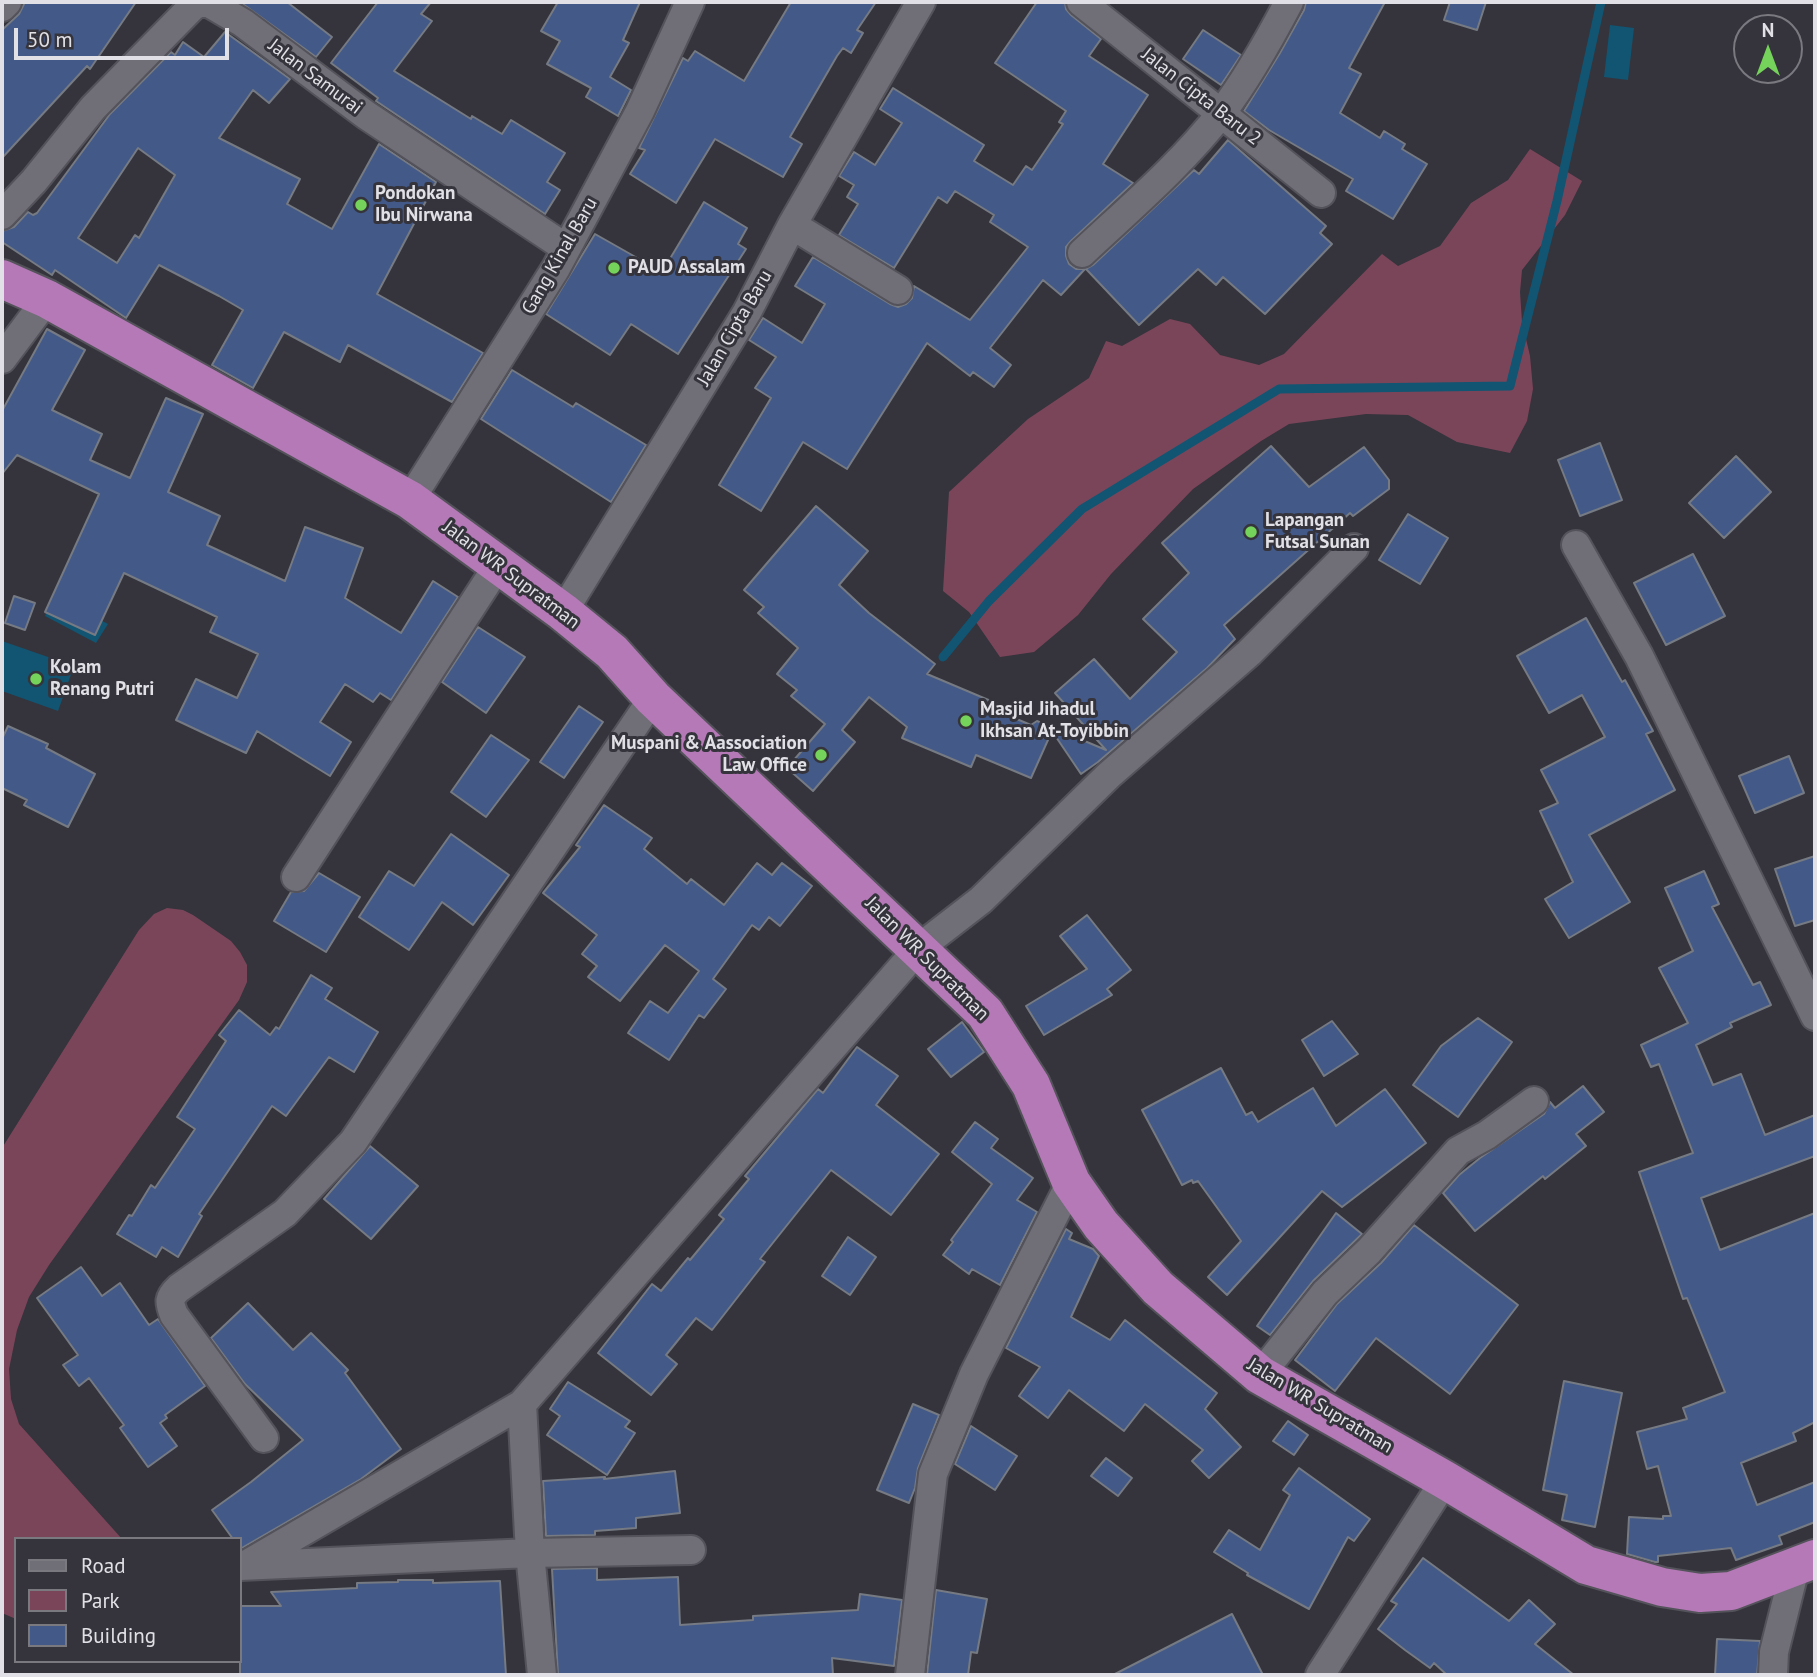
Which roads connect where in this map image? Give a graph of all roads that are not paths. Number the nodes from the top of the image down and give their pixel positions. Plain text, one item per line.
1 (8, 2) edge
2 (690, 2) edge
3 (921, 2) edge
4 (1080, 2) edge
5 (1289, 2) edge
6 (2, 6) edge
7 (1222, 112) junction
8 (1321, 192) dead end
9 (2, 215) edge
10 (792, 225) junction
11 (566, 248) junction
12 (1082, 253) dead end
13 (2, 279) edge
14 (898, 290) dead end
15 (47, 299) junction
16 (2, 359) edge
17 (410, 500) junction
18 (1576, 545) dead end
19 (1354, 548) dead end
20 (499, 564) junction
21 (563, 612) junction
22 (653, 698) junction
23 (296, 877) dead end
24 (919, 948) junction
25 (1815, 1016) edge
26 (1534, 1101) dead end
27 (1071, 1182) junction
28 (1260, 1375) junction
29 (522, 1404) junction
30 (264, 1438) dead end
31 (1445, 1480) junction
32 (691, 1550) dead end
33 (530, 1553) junction
34 (1805, 1563) edge
35 (242, 1566) edge
36 (542, 1675) edge
37 (910, 1675) edge
38 (1320, 1675) edge
39 (1773, 1675) edge

1 - 6 street
2 - 11 street, Gang Kinal Baru
3 - 10 street, Jalan Cipta Baru
4 - 7 street, Jalan Cipta Baru 2
5 - 7 street
7 - 8 street, Jalan Cipta Baru 2
7 - 12 street
9 - 11 street, Jalan Samurai
10 - 14 street
10 - 21 street, Jalan Cipta Baru
11 - 17 street, Gang Kinal Baru
13 - 15 highway, Jalan WR Supratman
15 - 16 street
15 - 17 highway, Jalan WR Supratman
17 - 20 highway, Jalan WR Supratman
18 - 25 street
19 - 24 street
20 - 21 highway, Jalan WR Supratman
20 - 23 street
21 - 22 highway, Jalan WR Supratman
22 - 24 highway, Jalan WR Supratman
22 - 30 street
24 - 27 highway, Jalan WR Supratman
24 - 29 street
26 - 28 street
27 - 28 highway, Jalan WR Supratman
27 - 37 street
28 - 31 highway, Jalan WR Supratman
29 - 33 street
29 - 35 street
31 - 34 highway, Jalan WR Supratman
31 - 38 street
32 - 33 street
33 - 35 street
33 - 36 street
34 - 39 street

